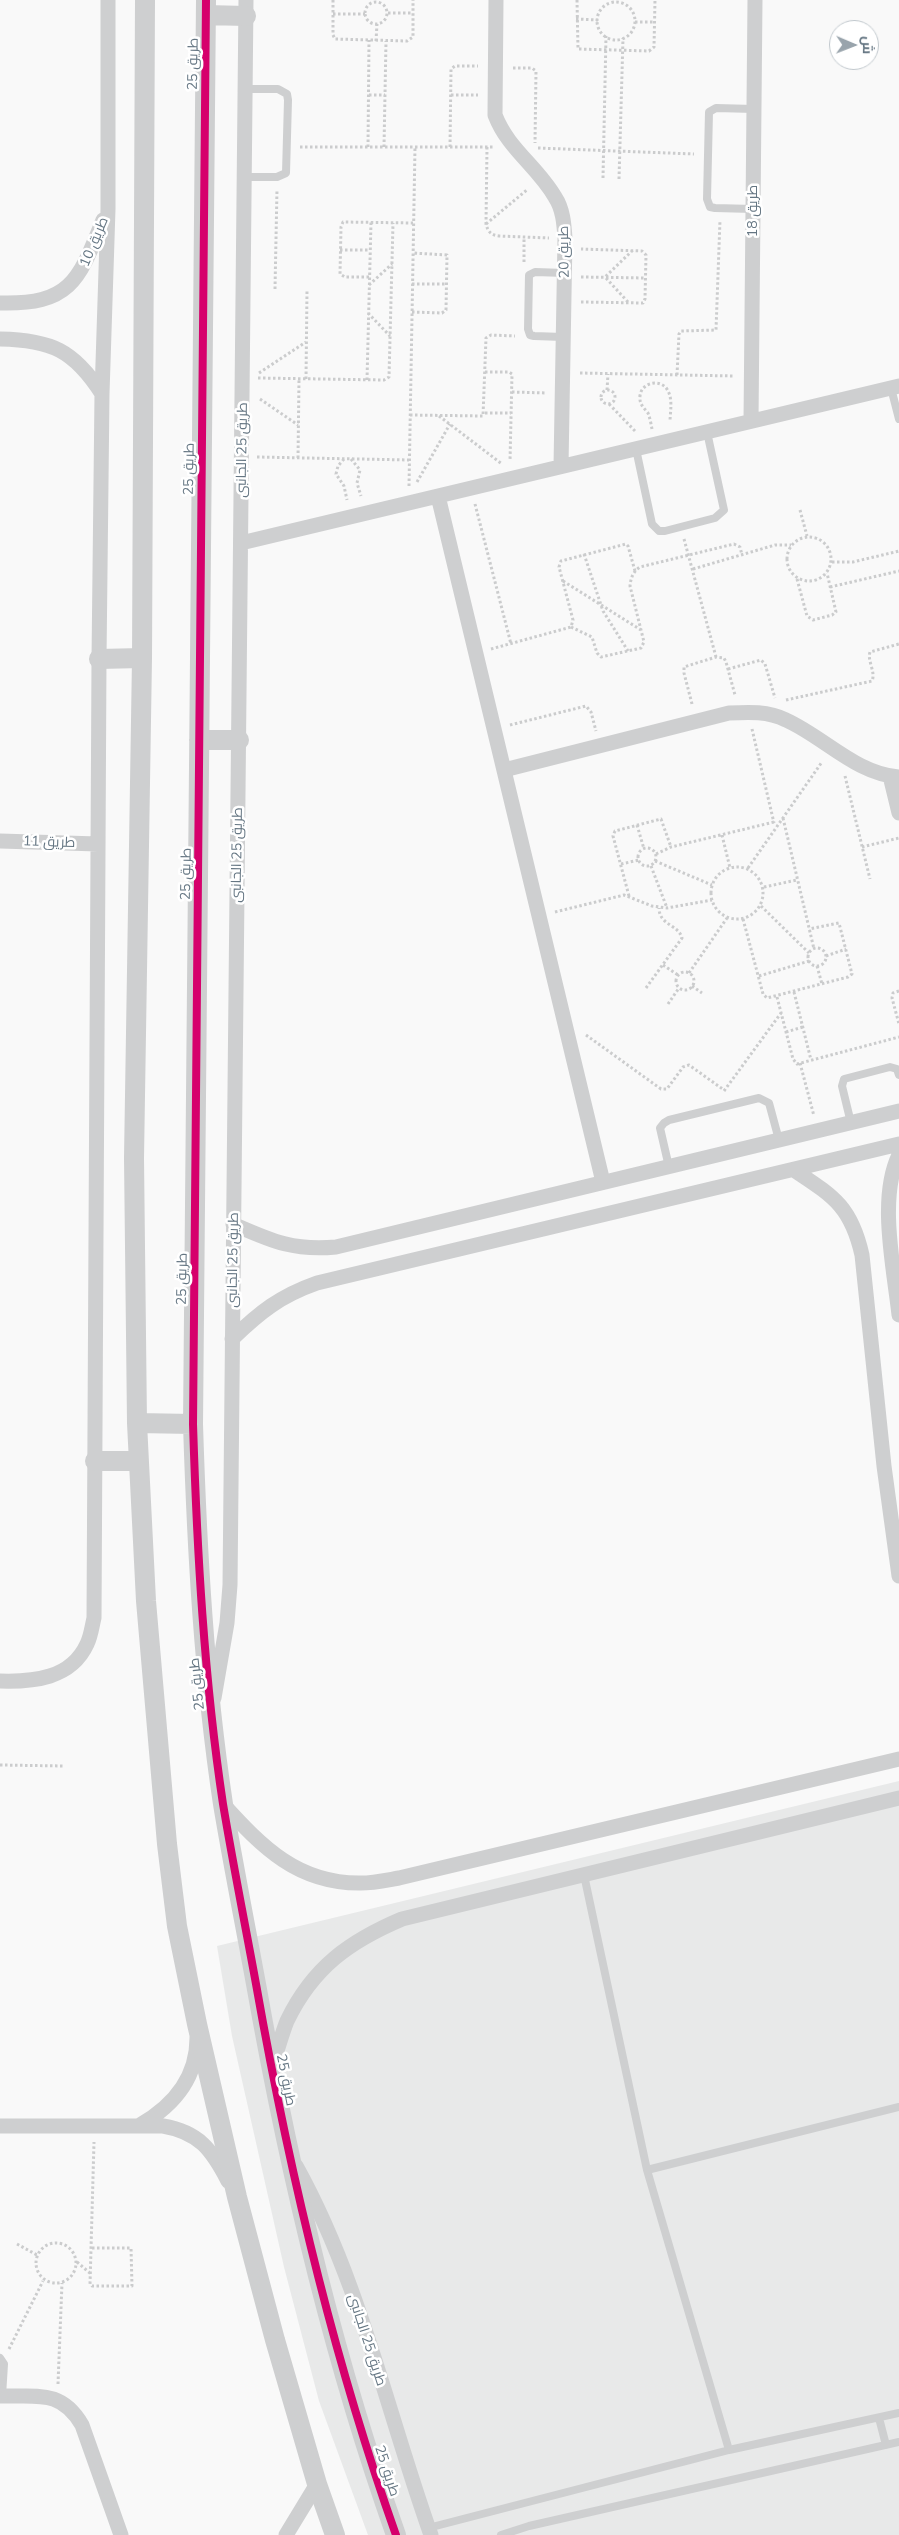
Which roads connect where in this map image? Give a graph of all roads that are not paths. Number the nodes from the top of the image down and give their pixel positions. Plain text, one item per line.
1 (108, 0) edge
2 (145, 0) edge
3 (496, 0) edge
4 (755, 0) edge
5 (206, 8) edge
6 (246, 8) edge
7 (245, 89) junction
8 (754, 109) junction
9 (244, 177) junction
10 (108, 209) junction
11 (753, 210) junction
12 (564, 275) junction
13 (0, 304) edge
14 (563, 337) junction
15 (0, 339) edge
16 (895, 387) edge
17 (102, 394) junction
18 (899, 419) edge
19 (751, 421) junction
20 (707, 432) junction
21 (647, 446) junction
22 (561, 466) junction
23 (438, 496) junction
24 (241, 543) junction
25 (142, 658) junction
26 (99, 659) junction
27 (200, 740) junction
28 (238, 740) junction
29 (504, 770) junction
30 (895, 776) edge
31 (899, 813) edge
32 (0, 841) edge
33 (98, 844) junction
34 (899, 1075) edge
35 (899, 1111) edge
36 (851, 1123) junction
37 (779, 1140) junction
38 (899, 1144) edge
39 (899, 1155) edge
40 (669, 1167) junction
41 (794, 1170) junction
42 (603, 1182) junction
43 (234, 1224) junction
44 (899, 1315) edge
45 (232, 1339) junction
46 (137, 1424) junction
47 (193, 1424) junction
48 (95, 1461) junction
49 (139, 1461) junction
50 (899, 1576) edge
51 (0, 1681) edge
52 (212, 1709) junction
53 (897, 1755) edge
54 (899, 1798) edge
55 (223, 1804) junction
56 (584, 1875) junction
57 (197, 2024) junction
58 (271, 2070) junction
59 (899, 2107) edge
60 (139, 2125) junction
61 (0, 2126) edge
62 (288, 2151) junction
63 (647, 2170) junction
64 (237, 2197) junction
65 (2, 2359) edge
66 (1, 2396) edge
67 (899, 2413) edge
68 (879, 2418) junction
69 (899, 2442) edge
70 (886, 2445) junction
71 (729, 2450) junction
72 (317, 2484) junction
73 (429, 2531) edge
74 (121, 2535) edge
75 (286, 2535) edge
76 (335, 2535) edge
77 (396, 2535) edge
78 (501, 2535) edge

1 - 10 street
2 - 25 street
3 - 12 street, طريق 20
4 - 8 street, طريق 18
5 - 6 street
5 - 27 street, طريق 25
6 - 7 street, طريق 25 الجانبى
7 - 9 street, طريق 25 الجانبى
7 - 9 lane
8 - 11 street, طريق 18
8 - 11 lane
9 - 24 street, طريق 25 الجانبى
10 - 13 street, طريق 10
10 - 17 street
11 - 19 street, طريق 18
12 - 14 street, طريق 20
12 - 14 lane
14 - 22 street, طريق 20
15 - 17 street
16 - 18 lane
16 - 19 street
17 - 26 street
19 - 20 street
20 - 21 street
20 - 21 lane
21 - 22 street
22 - 23 street
23 - 24 street
23 - 29 street
24 - 28 street, طريق 25 الجانبى
25 - 26 street
25 - 46 street
26 - 33 street
27 - 28 street
27 - 47 street, طريق 25
28 - 43 street, طريق 25 الجانبى
29 - 30 street
29 - 42 street
30 - 31 street
32 - 33 street, طريق 11
33 - 48 street
34 - 36 lane
35 - 36 street
36 - 37 street
37 - 40 street
37 - 40 lane
38 - 41 street
39 - 44 street
40 - 42 street
41 - 45 street
41 - 50 street
42 - 43 street
43 - 45 street, طريق 25 الجانبى
45 - 52 street, طريق 25 الجانبى
46 - 47 street
46 - 49 street
47 - 52 street, طريق 25
48 - 49 street
48 - 51 street
49 - 57 street
52 - 55 street, طريق 25
53 - 55 street
54 - 56 street
55 - 58 street, طريق 25
56 - 58 street
56 - 63 lane
57 - 60 street
57 - 64 street
58 - 62 street, طريق 25
59 - 63 lane
60 - 61 street
60 - 64 street
62 - 73 street, طريق 25 الجانبى
62 - 77 street, طريق 25
63 - 71 lane
64 - 72 street
65 - 66 lane
66 - 74 street
67 - 68 lane
68 - 70 lane
68 - 71 lane
69 - 70 lane
70 - 78 lane
71 - 73 lane
72 - 75 street
72 - 76 street

